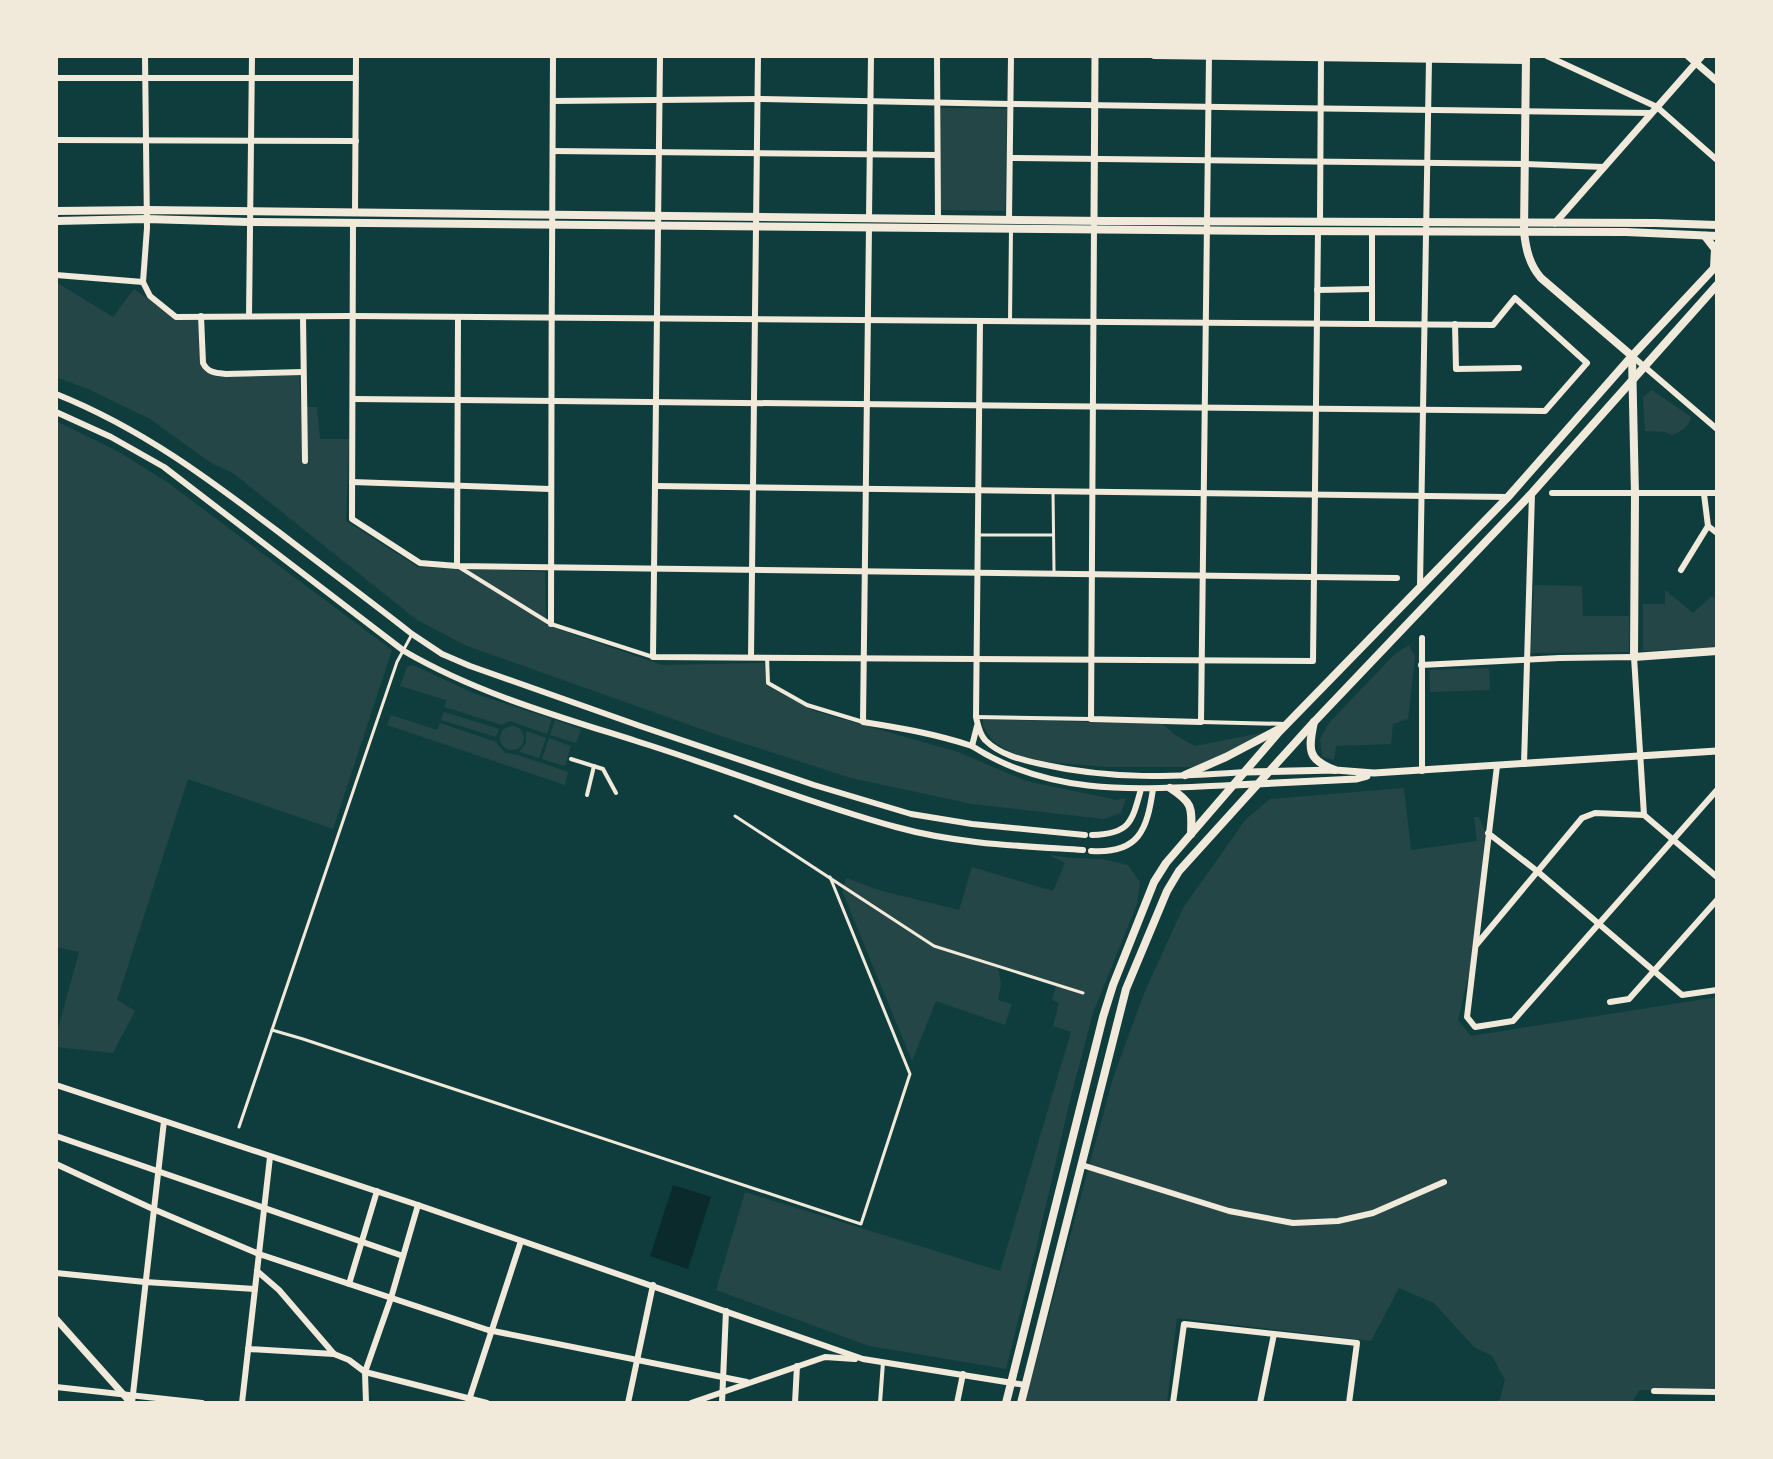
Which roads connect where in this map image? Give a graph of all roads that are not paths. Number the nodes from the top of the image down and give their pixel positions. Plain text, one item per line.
1 (145, 56) edge
2 (252, 56) edge
3 (356, 56) edge
4 (553, 56) edge
5 (660, 56) edge
6 (758, 56) edge
7 (871, 56) edge
8 (937, 56) edge
9 (1011, 56) edge
10 (1095, 56) edge
11 (1154, 56) edge
12 (1209, 56) edge
13 (1547, 56) edge
14 (1688, 56) edge
15 (1321, 57) edge
16 (1526, 58) edge
17 (1699, 59) edge
18 (1429, 60) junction
19 (145, 77) junction
20 (56, 78) edge
21 (252, 78) junction
22 (356, 78) junction
23 (1717, 81) edge
24 (660, 99) junction
25 (759, 99) junction
26 (553, 101) junction
27 (871, 101) junction
28 (937, 103) junction
29 (1010, 104) junction
30 (1095, 105) junction
31 (1208, 107) junction
32 (1321, 108) junction
33 (1427, 109) junction
34 (1654, 110) junction
35 (1526, 111) junction
36 (56, 140) edge
37 (145, 140) junction
38 (252, 141) junction
39 (356, 141) junction
40 (553, 151) junction
41 (658, 152) junction
42 (758, 153) junction
43 (870, 155) junction
44 (937, 155) junction
45 (1010, 158) junction
46 (1094, 159) junction
47 (1208, 160) junction
48 (1717, 160) edge
49 (1321, 161) junction
50 (1427, 163) junction
51 (1525, 164) junction
52 (1604, 167) junction
53 (56, 211) edge
54 (249, 212) junction
55 (355, 212) junction
56 (146, 214) junction
57 (658, 215) junction
58 (552, 219) junction
59 (938, 219) junction
60 (56, 221) edge
61 (249, 222) junction
62 (757, 222) junction
63 (869, 222) junction
64 (353, 223) junction
65 (1555, 223) junction
66 (1010, 224) junction
67 (1094, 225) junction
68 (1717, 225) edge
69 (658, 226) junction
70 (1207, 226) junction
71 (1319, 227) junction
72 (1524, 227) junction
73 (1426, 228) junction
74 (1372, 232) junction
75 (1705, 236) junction
76 (1717, 236) edge
77 (1715, 267) edge
78 (56, 275) edge
79 (143, 282) junction
80 (1717, 285) edge
81 (1372, 289) junction
82 (1317, 290) junction
83 (201, 316) junction
84 (249, 316) junction
85 (353, 316) junction
86 (303, 317) junction
87 (458, 317) junction
88 (553, 318) junction
89 (657, 319) junction
90 (756, 320) junction
91 (868, 320) junction
92 (980, 321) junction
93 (1010, 321) junction
94 (1093, 322) junction
95 (1206, 323) junction
96 (1317, 324) junction
97 (1372, 324) junction
98 (1424, 324) junction
99 (1455, 324) junction
100 (1632, 356) junction
101 (1644, 367) junction
102 (1519, 368) dead end
103 (303, 372) junction
104 (1633, 379) junction
105 (56, 394) edge
106 (353, 399) junction
107 (458, 400) junction
108 (552, 401) junction
109 (656, 402) junction
110 (754, 403) junction
111 (867, 404) junction
112 (979, 406) junction
113 (1093, 407) junction
114 (1205, 408) junction
115 (1316, 409) junction
116 (1423, 410) junction
117 (56, 412) edge
118 (1717, 429) edge
119 (305, 461) dead end
120 (352, 482) junction
121 (457, 485) junction
122 (655, 486) junction
123 (753, 487) junction
124 (550, 489) junction
125 (866, 489) junction
126 (978, 490) junction
127 (1053, 491) junction
128 (1092, 492) junction
129 (1203, 493) junction
130 (1532, 493) junction
131 (1552, 493) dead end
132 (1717, 493) edge
133 (1315, 494) junction
134 (1704, 494) junction
135 (1635, 495) junction
136 (1421, 496) junction
137 (1508, 497) junction
138 (1708, 526) junction
139 (1717, 533) edge
140 (978, 535) junction
141 (1053, 535) junction
142 (457, 566) junction
143 (551, 567) junction
144 (654, 569) junction
145 (752, 570) junction
146 (1681, 570) dead end
147 (865, 572) junction
148 (977, 573) junction
149 (1054, 574) junction
150 (1092, 575) junction
151 (1203, 577) junction
152 (1314, 578) junction
153 (1397, 578) dead end
154 (1420, 586) junction
155 (551, 624) junction
156 (412, 634) junction
157 (1422, 638) dead end
158 (404, 651) junction
159 (1717, 651) edge
160 (653, 657) junction
161 (751, 657) junction
162 (767, 657) junction
163 (1634, 657) junction
164 (864, 658) junction
165 (976, 659) junction
166 (1091, 660) junction
167 (1202, 660) junction
168 (1527, 660) junction
169 (1421, 665) junction
170 (1091, 719) junction
171 (977, 721) junction
172 (863, 722) junction
173 (1201, 722) junction
174 (1314, 722) junction
175 (1287, 725) junction
176 (972, 746) junction
177 (1717, 751) edge
178 (1640, 756) junction
179 (571, 759) dead end
180 (1524, 764) junction
181 (598, 765) junction
182 (1497, 766) junction
183 (1335, 770) junction
184 (1422, 771) junction
185 (1245, 772) junction
186 (1270, 772) junction
187 (1374, 773) junction
188 (1185, 775) junction
189 (1143, 777) junction
190 (1234, 785) junction
191 (1256, 785) junction
192 (1170, 788) junction
193 (1141, 789) junction
194 (1153, 789) junction
195 (1717, 790) edge
196 (616, 793) dead end
197 (587, 795) dead end
198 (1644, 815) junction
199 (735, 816) dead end
200 (1488, 833) junction
201 (1191, 835) junction
202 (1673, 840) junction
203 (1537, 871) junction
204 (830, 877) junction
205 (1717, 877) edge
206 (1717, 900) edge
207 (1597, 924) junction
208 (1477, 944) junction
209 (1654, 971) junction
210 (1717, 990) edge
211 (1083, 993) dead end
212 (1610, 1002) dead end
213 (272, 1030) junction
214 (56, 1085) edge
215 (164, 1121) junction
216 (239, 1127) dead end
217 (56, 1136) edge
218 (270, 1157) junction
219 (56, 1164) edge
220 (1082, 1165) junction
221 (158, 1172) junction
222 (1444, 1182) dead end
223 (377, 1191) junction
224 (418, 1205) junction
225 (264, 1208) junction
226 (153, 1209) junction
227 (362, 1241) junction
228 (521, 1241) junction
229 (259, 1254) junction
230 (403, 1256) junction
231 (257, 1271) junction
232 (56, 1273) edge
233 (145, 1282) junction
234 (349, 1284) junction
235 (653, 1285) junction
236 (255, 1289) junction
237 (391, 1298) junction
238 (726, 1311) junction
239 (56, 1319) edge
240 (492, 1331) junction
241 (1274, 1334) junction
242 (248, 1349) junction
243 (334, 1354) junction
244 (637, 1359) junction
245 (863, 1359) junction
246 (883, 1362) junction
247 (797, 1366) junction
248 (365, 1372) junction
249 (963, 1374) junction
250 (722, 1378) junction
251 (747, 1382) junction
252 (1011, 1383) junction
253 (1025, 1385) junction
254 (56, 1387) edge
255 (1654, 1391) dead end
256 (722, 1392) junction
257 (1717, 1393) edge
258 (130, 1399) edge
259 (469, 1400) edge
260 (202, 1403) edge
261 (242, 1403) edge
262 (366, 1403) edge
263 (487, 1403) edge
264 (628, 1403) edge
265 (691, 1403) edge
266 (722, 1403) edge
267 (795, 1403) edge
268 (880, 1403) edge
269 (957, 1403) edge
270 (1006, 1403) edge
271 (1021, 1403) edge
272 (1173, 1403) edge
273 (1260, 1403) edge
274 (1349, 1403) edge
275 (1713, 1403) edge

1 - 19 street
2 - 21 street
3 - 22 street
4 - 26 street
5 - 24 street
6 - 25 street
7 - 27 street
8 - 28 street
9 - 29 street
10 - 30 street
11 - 12 street
12 - 15 street
12 - 31 street
13 - 34 street
14 - 17 street
15 - 18 street
15 - 32 street
16 - 18 street
16 - 35 main road
17 - 23 street
17 - 34 street
18 - 33 street
19 - 20 street
19 - 21 street
19 - 37 street
21 - 22 street
21 - 38 street
22 - 39 street
24 - 25 street
24 - 26 street
24 - 41 street
25 - 27 street
25 - 42 street
26 - 40 street
27 - 28 street
27 - 43 street
28 - 29 street
28 - 44 street
29 - 30 street
29 - 45 street
30 - 31 street
30 - 46 street
31 - 32 street
31 - 47 street
32 - 33 street
32 - 49 street
33 - 35 street
33 - 50 street
34 - 35 street
34 - 48 street
34 - 52 street
35 - 51 main road
36 - 37 street
37 - 38 street
37 - 56 street
38 - 39 street
38 - 54 street
39 - 55 street
40 - 41 street
40 - 58 street
41 - 42 street
41 - 57 street
42 - 43 street
42 - 62 street
43 - 44 street
43 - 63 street
44 - 59 street
45 - 46 street
45 - 66 street
46 - 47 street
46 - 67 street
47 - 49 street
47 - 70 street
49 - 50 street
49 - 71 street
50 - 51 street
50 - 73 street
51 - 52 street
51 - 72 main road
52 - 65 street
53 - 56 main road
54 - 55 main road
54 - 56 main road
54 - 61 street
55 - 58 main road
56 - 60 main road
56 - 61 main road
56 - 79 street
57 - 58 main road
57 - 62 main road
57 - 69 street
58 - 64 main road
58 - 69 main road
58 - 88 street
59 - 63 main road
59 - 66 main road
61 - 64 main road
61 - 84 street
62 - 63 main road
62 - 69 main road
62 - 90 street
63 - 66 main road
63 - 91 street
64 - 85 street
65 - 68 main road
65 - 72 main road
66 - 67 main road
66 - 93 street
67 - 70 main road
67 - 94 street
69 - 89 street
70 - 71 main road
70 - 95 street
71 - 73 main road
71 - 74 main road
71 - 82 street
72 - 73 main road
72 - 75 main road
72 - 100 main road
73 - 74 main road
73 - 98 street
74 - 81 street
75 - 76 main road
75 - 77 main road
77 - 100 main road
78 - 79 street
79 - 83 street
80 - 101 main road
81 - 82 street
81 - 97 street
82 - 96 street
83 - 84 street
83 - 103 street
84 - 86 street
85 - 86 street
85 - 87 street
85 - 106 street
86 - 103 street
87 - 88 street
87 - 107 street
88 - 89 street
88 - 108 street
89 - 90 street
89 - 109 street
90 - 91 street
90 - 110 street
91 - 92 street
91 - 111 street
92 - 93 street
92 - 112 street
93 - 94 street
94 - 95 street
94 - 113 street
95 - 96 street
95 - 114 street
96 - 97 street
96 - 115 street
97 - 98 street
98 - 99 street
98 - 116 street
99 - 102 street
99 - 116 street
100 - 101 street
100 - 104 main road
100 - 137 main road
101 - 104 main road
101 - 118 street
103 - 119 street
104 - 130 main road
104 - 135 main road
105 - 156 street
106 - 107 street
106 - 120 street
107 - 108 street
107 - 121 street
108 - 109 street
108 - 124 street
109 - 110 street
109 - 122 street
110 - 111 street
110 - 123 street
111 - 112 street
111 - 125 street
112 - 113 street
112 - 126 street
113 - 114 street
113 - 128 street
114 - 115 street
114 - 129 street
115 - 116 street
115 - 133 street
116 - 136 street
117 - 158 street
120 - 121 street
120 - 142 street
121 - 124 street
121 - 142 street
122 - 123 street
122 - 144 street
123 - 125 street
123 - 145 street
124 - 143 street
125 - 126 street
125 - 147 street
126 - 127 street
126 - 140 street
127 - 128 street
127 - 141 lane
128 - 129 street
128 - 150 street
129 - 133 street
129 - 151 street
130 - 168 street
130 - 174 main road
131 - 135 street
132 - 134 street
133 - 136 street
133 - 152 street
134 - 135 street
134 - 138 street
135 - 163 main road
136 - 137 street
136 - 154 street
137 - 154 main road
138 - 139 street
138 - 146 street
140 - 141 lane
140 - 148 street
141 - 149 lane
142 - 143 street
142 - 155 street
143 - 144 street
143 - 155 street
144 - 145 street
144 - 160 street
145 - 147 street
145 - 161 street
147 - 148 street
147 - 164 street
148 - 149 street
148 - 165 street
149 - 150 street
150 - 151 street
150 - 166 street
151 - 152 street
151 - 167 street
152 - 153 street
152 - 167 street
154 - 175 main road
155 - 160 street
156 - 158 lane
156 - 193 street
157 - 169 street
158 - 194 street
158 - 213 lane
159 - 163 main road
160 - 161 street
161 - 162 street
162 - 164 street
162 - 172 street
163 - 168 street
163 - 178 street
164 - 165 street
164 - 172 street
165 - 166 street
165 - 171 street
166 - 167 street
166 - 170 street
167 - 173 street
168 - 169 street
168 - 180 street
169 - 184 street
170 - 171 street
170 - 173 street
171 - 176 street
171 - 189 street
172 - 176 street
173 - 175 street
174 - 183 main road
174 - 186 main road
175 - 185 main road
175 - 188 main road
176 - 193 street
177 - 178 street
178 - 180 street
178 - 198 street
179 - 181 street
180 - 182 street
181 - 196 street
181 - 197 street
182 - 184 street
182 - 200 street
183 - 186 street
183 - 187 street
184 - 187 street
185 - 186 street
185 - 188 street
185 - 190 main road
186 - 191 main road
187 - 191 street
188 - 189 street
189 - 193 lane
190 - 191 street
190 - 192 street
190 - 201 main road
191 - 220 main road
192 - 194 street
192 - 201 main road
193 - 194 street
195 - 202 street
198 - 202 street
198 - 203 street
199 - 204 lane
200 - 203 street
200 - 208 street
201 - 252 main road
202 - 205 street
202 - 207 street
203 - 207 street
203 - 208 street
204 - 211 lane
204 - 213 lane
206 - 209 street
207 - 208 street
207 - 209 street
209 - 210 street
209 - 212 street
213 - 216 lane
214 - 215 street
215 - 218 street
215 - 221 street
217 - 221 street
218 - 223 street
218 - 225 street
219 - 226 street
220 - 222 street
220 - 253 main road
221 - 225 street
221 - 226 street
223 - 224 street
223 - 227 street
224 - 228 street
224 - 230 street
225 - 227 street
225 - 229 street
226 - 229 street
226 - 233 street
227 - 230 street
227 - 234 street
228 - 235 street
228 - 240 street
229 - 231 street
229 - 234 street
230 - 237 street
231 - 236 street
231 - 243 street
232 - 233 street
233 - 236 street
233 - 258 street
234 - 237 street
235 - 238 street
235 - 244 street
236 - 242 street
237 - 240 street
237 - 248 street
238 - 245 street
238 - 250 street
239 - 258 street
240 - 244 street
240 - 259 street
241 - 272 street
241 - 273 street
241 - 274 street
242 - 243 street
242 - 261 street
243 - 248 street
244 - 250 street
244 - 264 street
245 - 246 street
245 - 247 street
246 - 249 street
246 - 268 street
247 - 251 street
247 - 267 street
248 - 259 street
248 - 262 street
249 - 252 street
249 - 269 street
250 - 251 street
250 - 256 street
251 - 256 street
252 - 253 street
252 - 270 main road
253 - 271 main road
254 - 258 street
255 - 257 street
256 - 265 street
256 - 266 street
257 - 275 street
258 - 260 street
259 - 263 street

